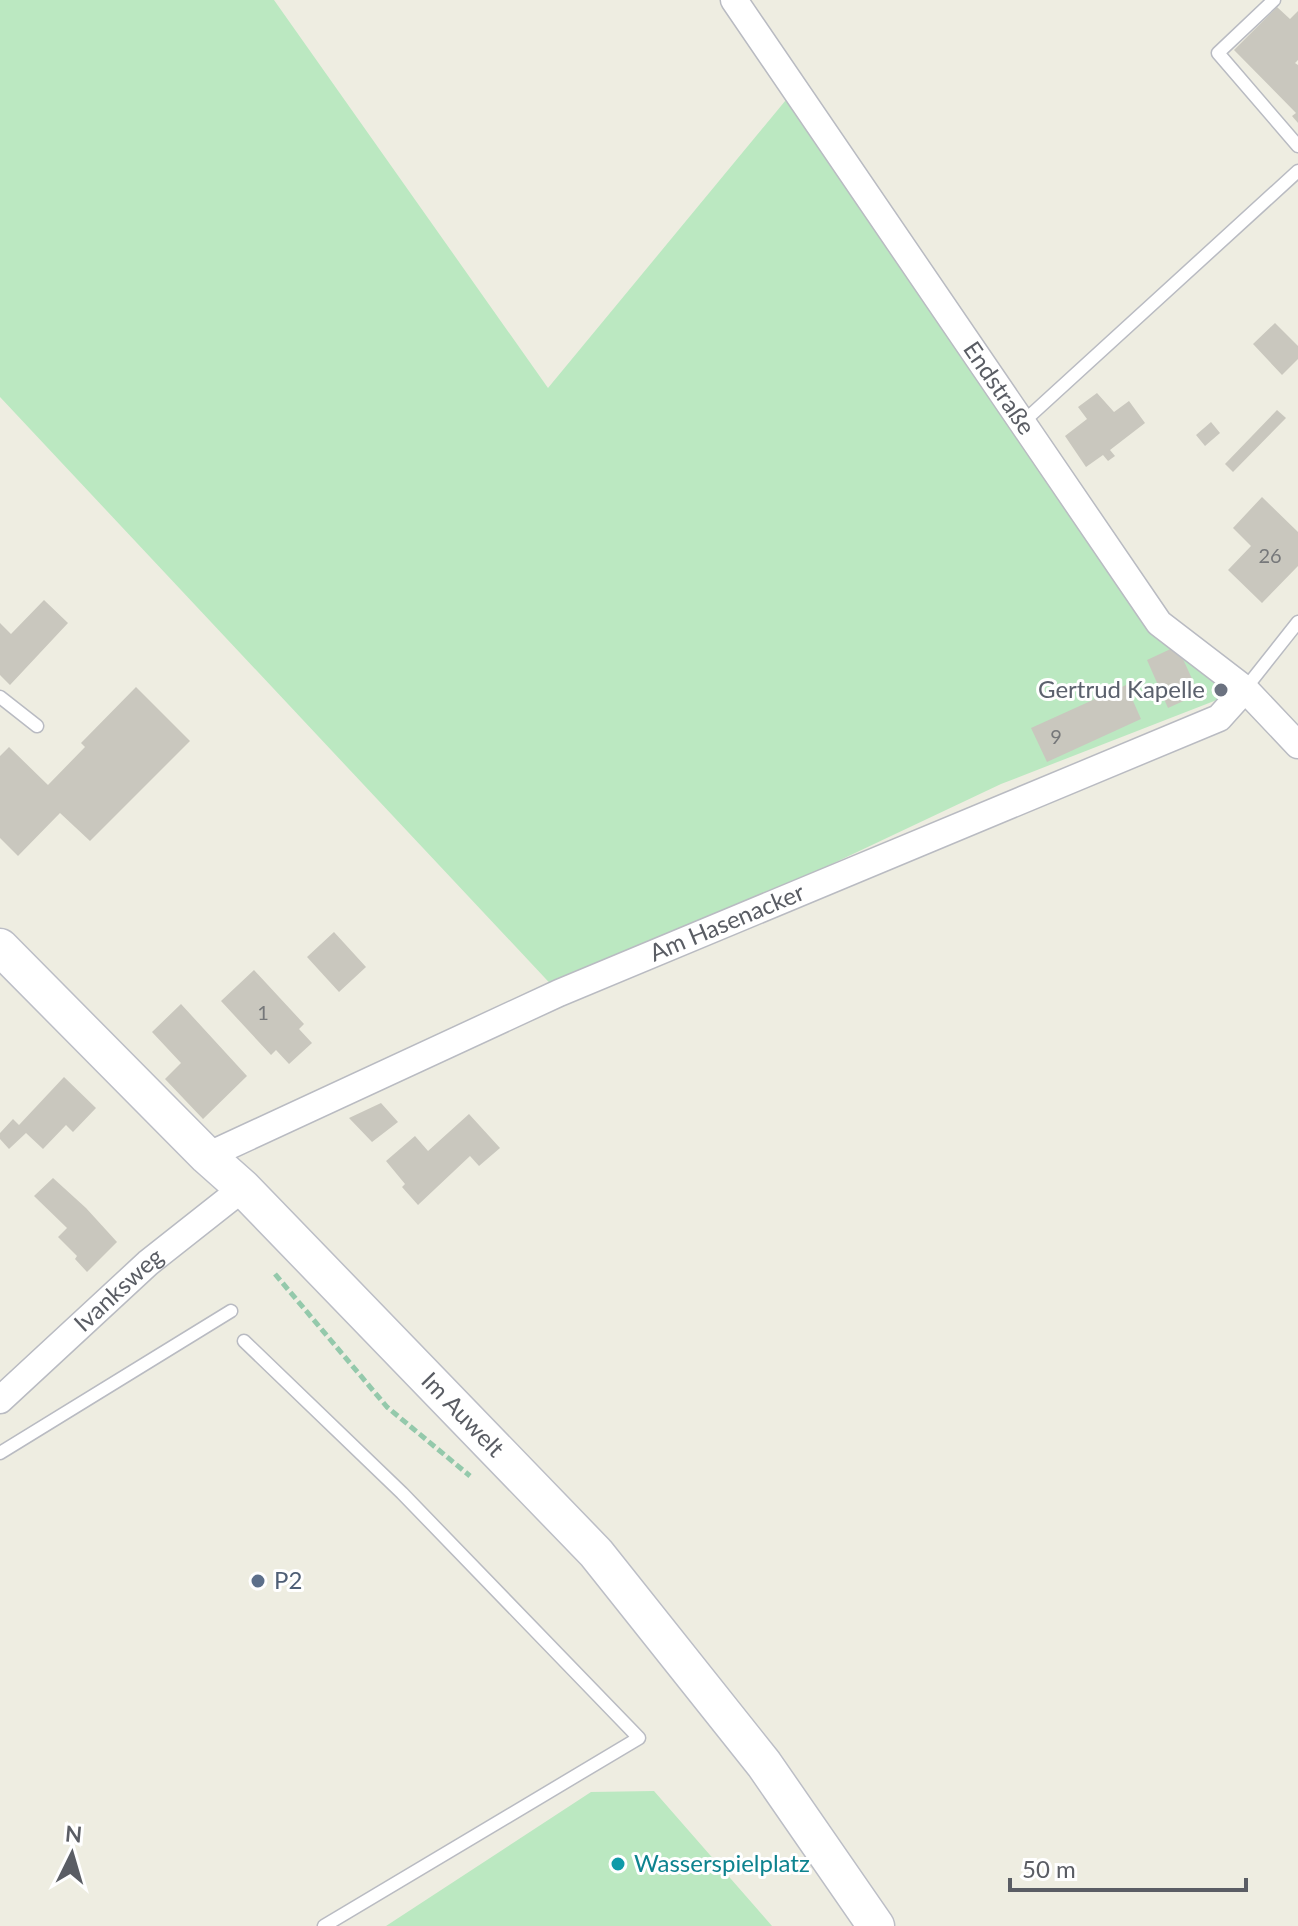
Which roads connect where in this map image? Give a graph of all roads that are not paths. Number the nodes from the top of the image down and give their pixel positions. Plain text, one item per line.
1 (734, 0) edge
2 (1274, 0) edge
3 (1298, 146) edge
4 (1298, 171) edge
5 (1022, 423) junction
6 (1298, 622) edge
7 (1245, 689) junction
8 (0, 697) edge
9 (37, 726) dead end
10 (1298, 745) edge
11 (0, 947) edge
12 (207, 1156) junction
13 (243, 1188) junction
14 (231, 1311) dead end
15 (244, 1341) dead end
16 (0, 1400) edge
17 (0, 1453) edge
18 (324, 1926) edge
19 (876, 1926) edge

1 - 5 street, Endstraße
2 - 3 lane
4 - 5 lane
5 - 7 street, Endstraße
6 - 7 lane
7 - 10 street, Endstraße
7 - 12 street, Am Hasenacker
8 - 9 lane
11 - 12 main road, Im Auwelt
12 - 13 main road, Im Auwelt
13 - 16 street, Ivanksweg
13 - 19 main road, Im Auwelt
14 - 17 lane
15 - 18 lane

